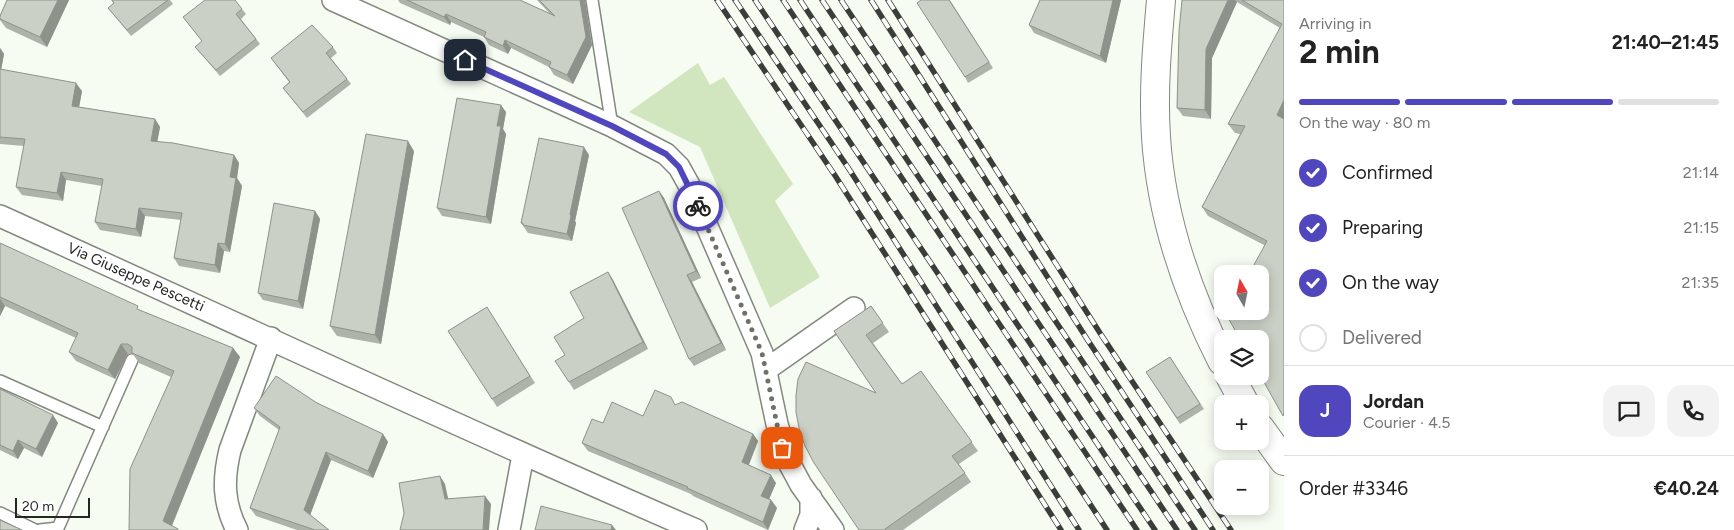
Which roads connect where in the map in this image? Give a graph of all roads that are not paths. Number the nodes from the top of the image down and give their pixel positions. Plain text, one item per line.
1 (333, 0) edge
2 (592, 0) edge
3 (1161, 0) edge
4 (612, 126) junction
5 (0, 216) edge
6 (854, 308) dead end
7 (271, 338) junction
8 (1214, 344) edge
9 (132, 360) edge
10 (767, 369) junction
11 (0, 381) edge
12 (102, 426) junction
13 (1269, 440) edge
14 (523, 455) junction
15 (1284, 461) edge
16 (811, 498) junction
17 (0, 513) edge
18 (35, 530) edge
19 (40, 530) edge
20 (238, 530) edge
21 (509, 530) edge
22 (696, 530) edge
23 (805, 530) edge
24 (833, 530) edge

1 - 4 street
2 - 4 lane
3 - 8 main road
4 - 10 street
5 - 7 street, Via Giuseppe Pescetti
6 - 10 street
7 - 14 street, Via Giuseppe Pescetti
7 - 20 street
9 - 12 lane
10 - 16 street
11 - 12 lane
12 - 19 lane
13 - 15 main road
14 - 21 street
14 - 22 street, Via Giuseppe Pescetti
16 - 23 street
16 - 24 street
17 - 18 lane

